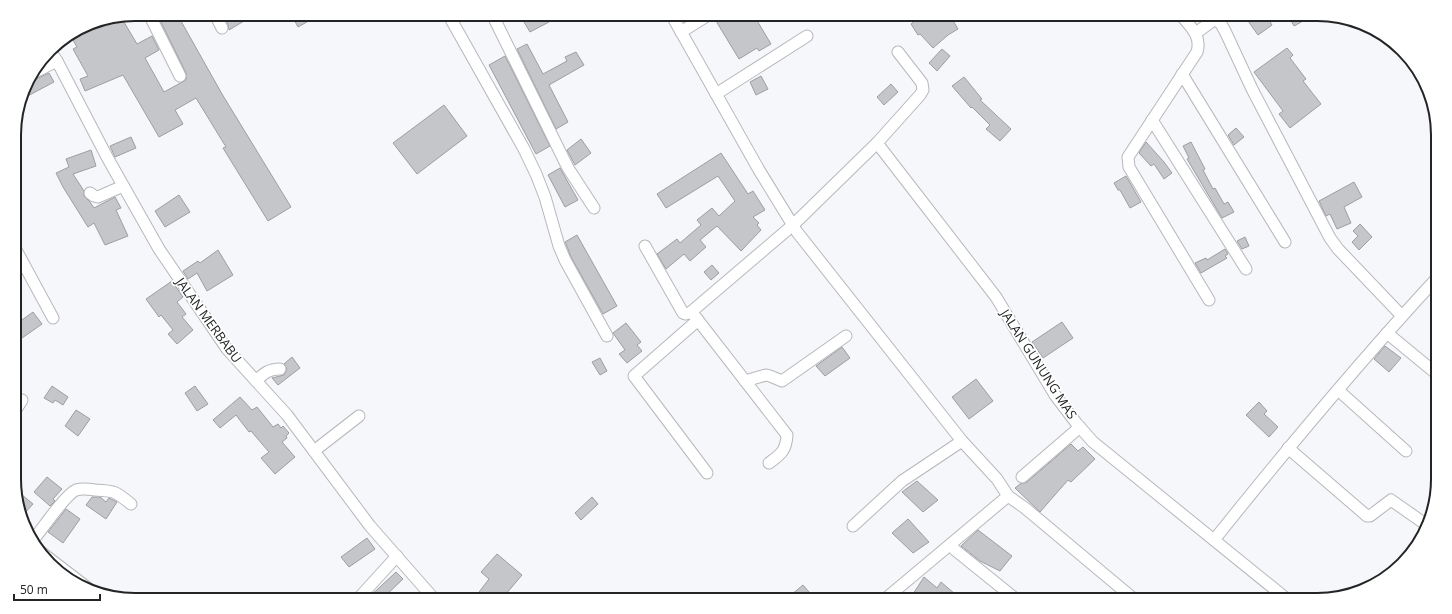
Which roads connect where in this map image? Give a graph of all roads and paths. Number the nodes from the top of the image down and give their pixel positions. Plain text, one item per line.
1 (152, 21) edge
2 (218, 21) edge
3 (452, 21) edge
4 (495, 21) edge
5 (675, 21) edge
6 (699, 21) edge
7 (1186, 21) edge
8 (1212, 21) edge
9 (1219, 21) edge
10 (222, 28) dead end
11 (681, 32) junction
12 (1196, 33) junction
13 (807, 36) dead end
14 (898, 52) dead end
15 (54, 56) edge
16 (57, 61) junction
17 (43, 68) edge
18 (1182, 74) junction
19 (180, 76) dead end
20 (716, 94) junction
21 (1152, 120) junction
22 (877, 143) junction
23 (123, 186) junction
24 (90, 193) dead end
25 (594, 208) dead end
26 (793, 225) junction
27 (1285, 242) dead end
28 (645, 246) dead end
29 (21, 261) edge
30 (1246, 269) dead end
31 (1431, 285) edge
32 (1209, 300) dead end
33 (695, 316) junction
34 (1402, 316) junction
35 (53, 318) dead end
36 (1387, 333) junction
37 (607, 336) dead end
38 (846, 336) dead end
39 (280, 369) dead end
40 (1431, 369) edge
41 (256, 381) junction
42 (745, 381) junction
43 (1338, 390) junction
44 (359, 416) dead end
45 (1080, 427) junction
46 (962, 441) junction
47 (1288, 448) junction
48 (1406, 450) dead end
49 (314, 451) junction
50 (769, 463) dead end
51 (707, 473) dead end
52 (1022, 477) dead end
53 (1008, 496) junction
54 (131, 504) dead end
55 (1422, 522) edge
56 (852, 526) dead end
57 (36, 536) edge
58 (1214, 540) junction
59 (951, 545) junction
60 (397, 556) junction
61 (363, 593) edge
62 (429, 593) edge
63 (901, 593) edge
64 (1008, 593) edge
65 (1127, 593) edge
66 (1279, 593) edge

1 - 19 street
2 - 10 street
3 - 37 street
4 - 25 street
5 - 11 street
6 - 11 street
7 - 12 street
8 - 12 street
9 - 34 street
11 - 20 street
12 - 18 street
13 - 20 street
14 - 22 street
15 - 16 street, JALAN MERBABU
16 - 17 street
16 - 23 street, JALAN MERBABU
18 - 21 street
18 - 27 street
20 - 26 street
21 - 30 street
21 - 32 street
22 - 26 street
22 - 45 street, JALAN GUNUNG MAS
23 - 24 street
23 - 41 street, JALAN MERBABU
26 - 33 street
26 - 46 street
28 - 33 street
29 - 35 street
31 - 34 street
33 - 42 street
33 - 51 street
34 - 36 street
36 - 40 street
36 - 43 street
38 - 42 street
39 - 41 street
41 - 49 street, JALAN MERBABU
42 - 50 street
43 - 47 street
43 - 48 street
44 - 49 street
45 - 52 street
45 - 58 street, JALAN GUNUNG MAS
46 - 53 street
46 - 56 street
47 - 55 street
47 - 58 street
49 - 60 street, JALAN MERBABU
53 - 59 street
53 - 65 street
54 - 57 street
58 - 66 street, JALAN GUNUNG MAS
59 - 63 street
59 - 64 street
60 - 61 street
60 - 62 street, JALAN MERBABU

